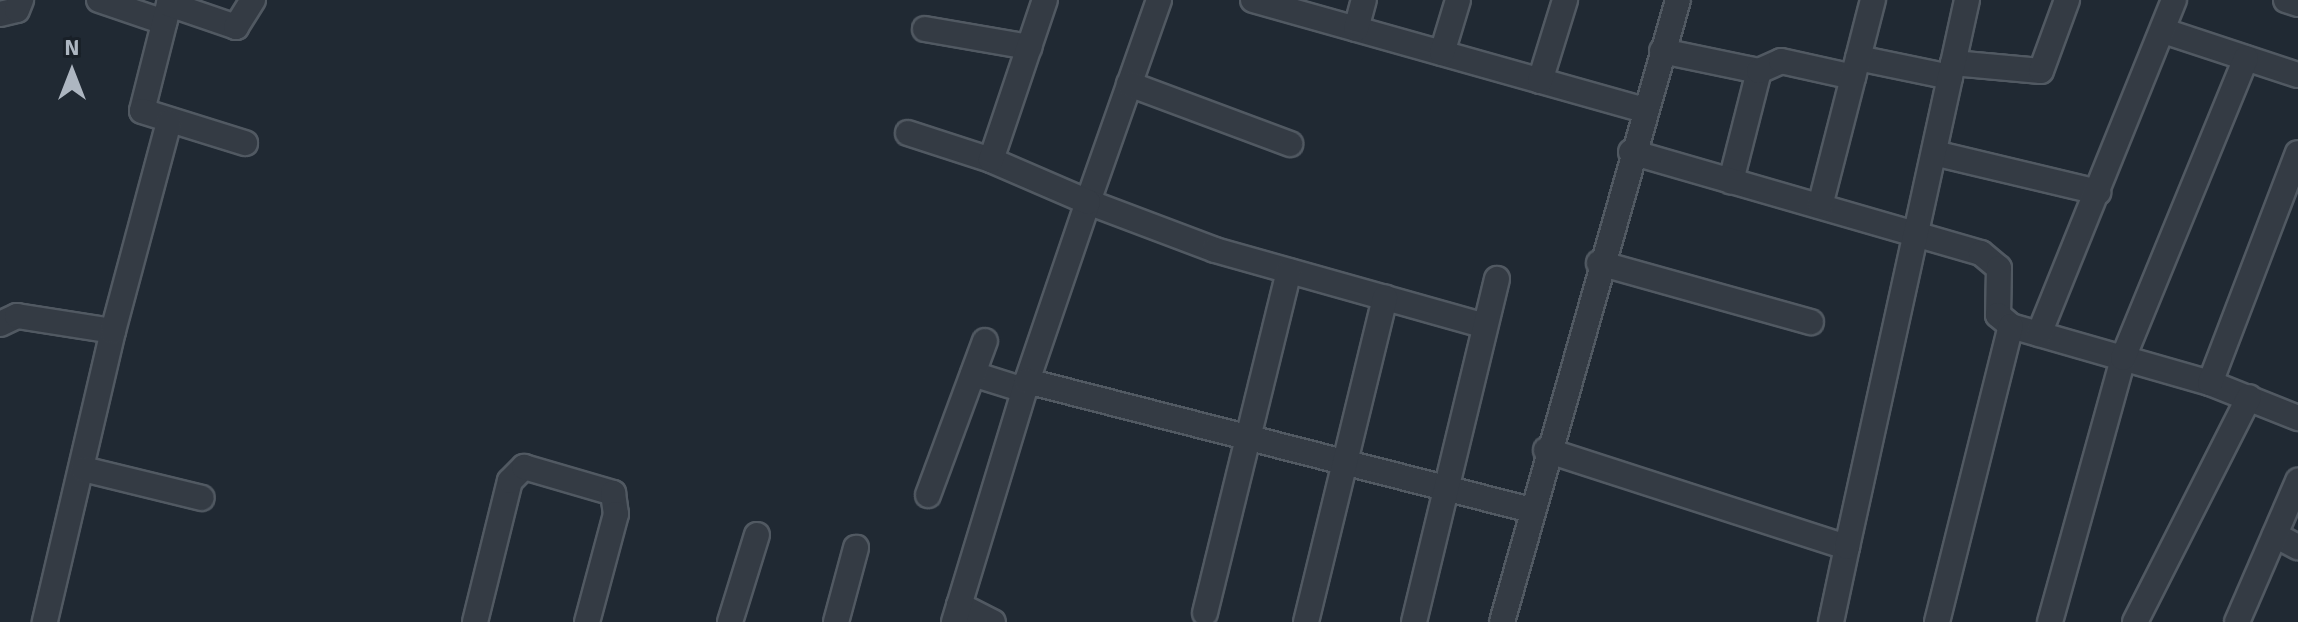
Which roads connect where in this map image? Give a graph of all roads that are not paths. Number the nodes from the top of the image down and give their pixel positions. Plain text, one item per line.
1 (21, 0) edge
2 (99, 0) edge
3 (253, 0) edge
4 (1045, 0) edge
5 (1159, 0) edge
6 (1253, 0) edge
7 (1364, 0) edge
8 (1458, 0) edge
9 (1565, 0) edge
10 (1678, 0) edge
11 (1873, 0) edge
12 (1967, 0) edge
13 (2067, 0) edge
14 (2174, 0) edge
15 (2286, 0) edge
16 (1278, 3) edge
17 (2298, 4) edge
18 (168, 9) edge
19 (0, 14) edge
20 (925, 29) dead end
21 (1356, 29) junction
22 (2164, 31) junction
23 (1029, 47) junction
24 (1662, 51) junction
25 (1442, 53) junction
26 (2246, 58) junction
27 (1856, 68) junction
28 (1952, 70) junction
29 (1759, 71) junction
30 (2298, 75) edge
31 (1540, 81) junction
32 (1129, 84) junction
33 (1644, 110) junction
34 (169, 122) junction
35 (908, 133) dead end
36 (245, 143) dead end
37 (1290, 144) dead end
38 (1631, 152) junction
39 (1934, 153) junction
40 (2298, 153) edge
41 (991, 160) junction
42 (1731, 181) junction
43 (2098, 192) junction
44 (1088, 202) junction
45 (1820, 206) junction
46 (1915, 234) junction
47 (1599, 263) junction
48 (1289, 271) junction
49 (1497, 279) dead end
50 (1385, 297) junction
51 (1811, 322) dead end
52 (0, 324) edge
53 (1485, 326) junction
54 (2011, 326) junction
55 (113, 331) junction
56 (2039, 334) junction
57 (985, 341) dead end
58 (2123, 358) junction
59 (973, 374) junction
60 (2210, 383) junction
61 (1025, 386) junction
62 (2249, 397) junction
63 (2298, 418) edge
64 (1248, 437) junction
65 (1546, 450) junction
66 (1345, 462) junction
67 (83, 469) junction
68 (2298, 481) edge
69 (1446, 488) junction
70 (928, 495) dead end
71 (202, 498) dead end
72 (1531, 510) junction
73 (757, 535) dead end
74 (2275, 535) junction
75 (1847, 547) junction
76 (2298, 547) edge
77 (856, 548) dead end
78 (1205, 613) dead end
79 (956, 614) edge
80 (45, 622) edge
81 (475, 622) edge
82 (587, 622) edge
83 (730, 622) edge
84 (836, 622) edge
85 (993, 622) edge
86 (1306, 622) edge
87 (1414, 622) edge
88 (1502, 622) edge
89 (1831, 622) edge
90 (1937, 622) edge
91 (2050, 622) edge
92 (2135, 622) edge
93 (2237, 622) edge

1 - 19 street
2 - 18 street
3 - 18 street
4 - 23 street
5 - 32 street
6 - 16 street
7 - 21 street
8 - 25 street
9 - 31 street
10 - 24 street
11 - 27 street
12 - 28 street
13 - 28 street
14 - 22 street
15 - 17 street
16 - 21 street
18 - 34 street
20 - 23 street
21 - 25 street
22 - 26 street
22 - 43 street
23 - 41 street
24 - 29 street
24 - 33 street
25 - 31 street
26 - 30 street
26 - 58 street
27 - 28 street
27 - 29 street
27 - 45 street
28 - 39 street
29 - 42 street
31 - 33 street
32 - 37 street
32 - 44 street
33 - 38 street
34 - 36 street
34 - 55 street
35 - 41 street
38 - 42 street
38 - 47 street
39 - 43 street
39 - 46 street
40 - 60 street
41 - 44 street
42 - 45 street
43 - 56 street
44 - 48 street
44 - 61 street
45 - 46 street
46 - 54 street
46 - 75 street
47 - 51 street
47 - 65 street
48 - 50 street
48 - 64 street
49 - 53 street
50 - 53 street
50 - 66 street
52 - 55 street
53 - 69 street
54 - 56 street
54 - 90 street
55 - 67 street
56 - 58 street
57 - 59 street
58 - 60 street
58 - 91 street
59 - 61 street
59 - 70 street
60 - 62 street
61 - 64 street
61 - 79 street
62 - 63 street
62 - 92 street
64 - 66 street
64 - 78 street
65 - 72 street
65 - 75 street
66 - 69 street
66 - 86 street
67 - 71 street
67 - 80 street
68 - 74 street
69 - 72 street
69 - 87 street
72 - 88 street
73 - 83 street
74 - 76 street
74 - 93 street
75 - 89 street
77 - 84 street
79 - 85 street
81 - 82 street

